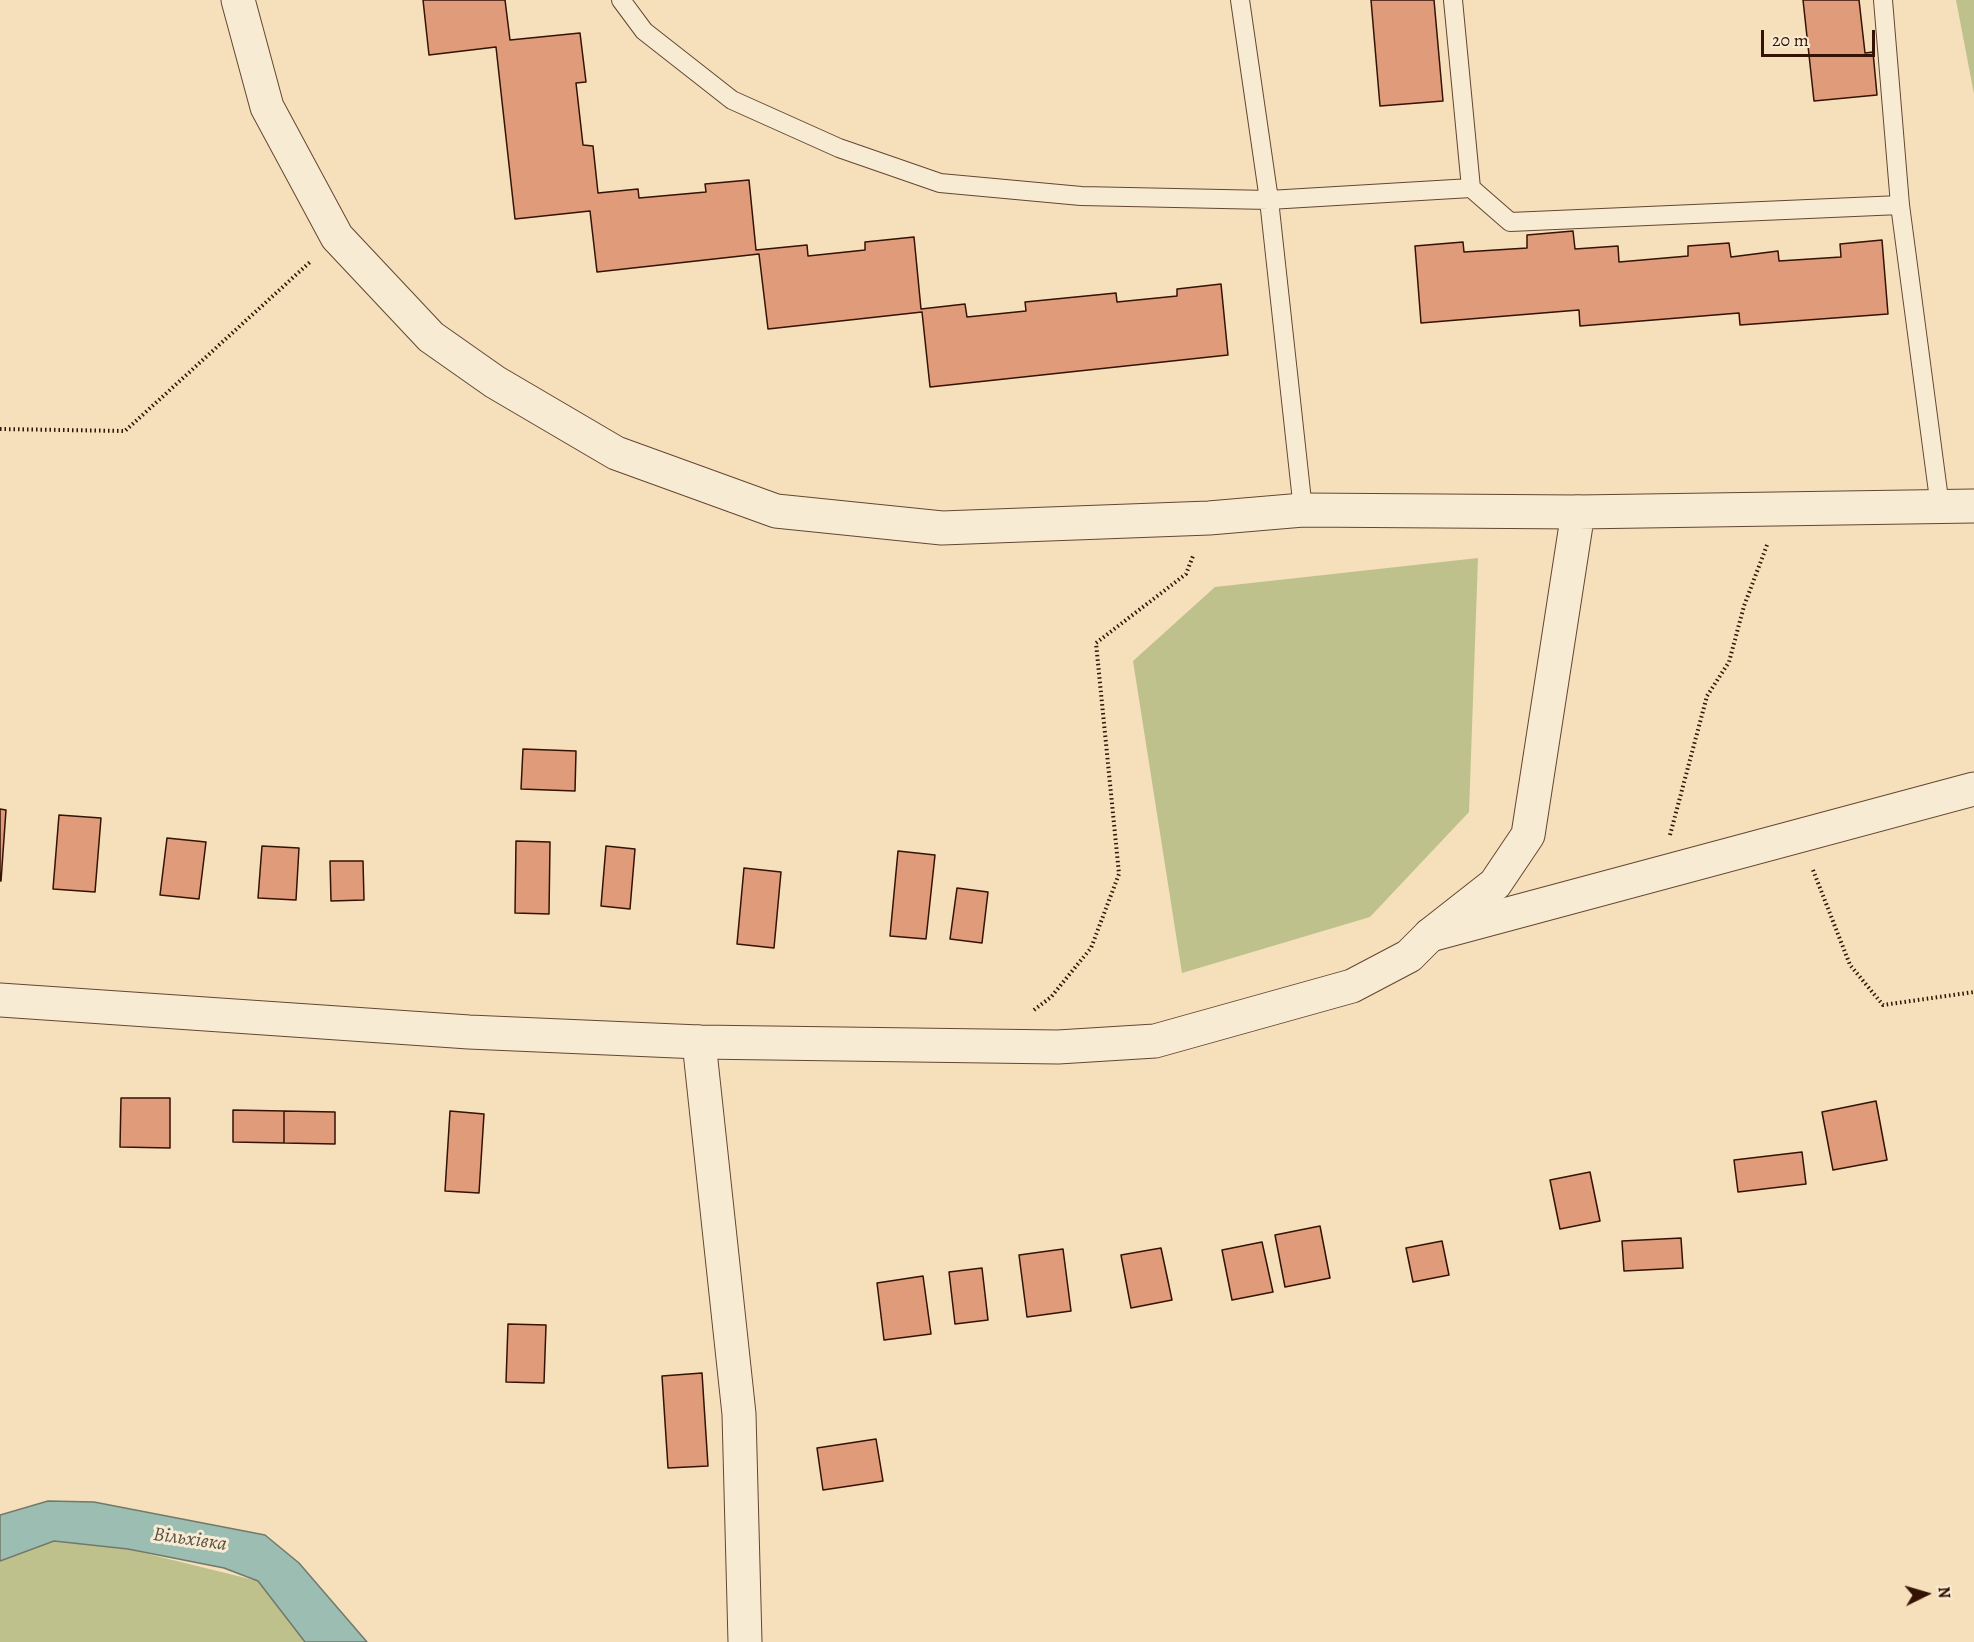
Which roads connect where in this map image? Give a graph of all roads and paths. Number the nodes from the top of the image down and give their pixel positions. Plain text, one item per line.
1 (238, 0) edge
2 (621, 0) edge
3 (1240, 0) edge
4 (1453, 0) edge
5 (1882, 0) edge
6 (1471, 188) junction
7 (1269, 200) junction
8 (1900, 205) junction
9 (337, 237) junction
10 (0, 429) edge
11 (1974, 506) edge
12 (1940, 507) junction
13 (1798, 509) junction
14 (1304, 510) junction
15 (1578, 512) junction
16 (1209, 518) junction
17 (1974, 789) edge
18 (1800, 836) junction
19 (1660, 873) junction
20 (1430, 934) junction
21 (1974, 992) edge
22 (0, 1000) edge
23 (1033, 1011) dead end
24 (699, 1042) junction
25 (745, 1642) edge

1 - 9 street
2 - 7 lane
3 - 7 lane
4 - 6 lane
5 - 8 lane
6 - 7 lane
6 - 8 lane
7 - 14 lane
8 - 12 lane
9 - 10 path
9 - 16 street
11 - 12 street
12 - 13 street
13 - 15 street
13 - 19 path
14 - 15 street
14 - 16 street
15 - 20 street
16 - 23 path
17 - 18 street
18 - 19 street
18 - 21 path
19 - 20 street
20 - 24 street
22 - 24 street
24 - 25 street

